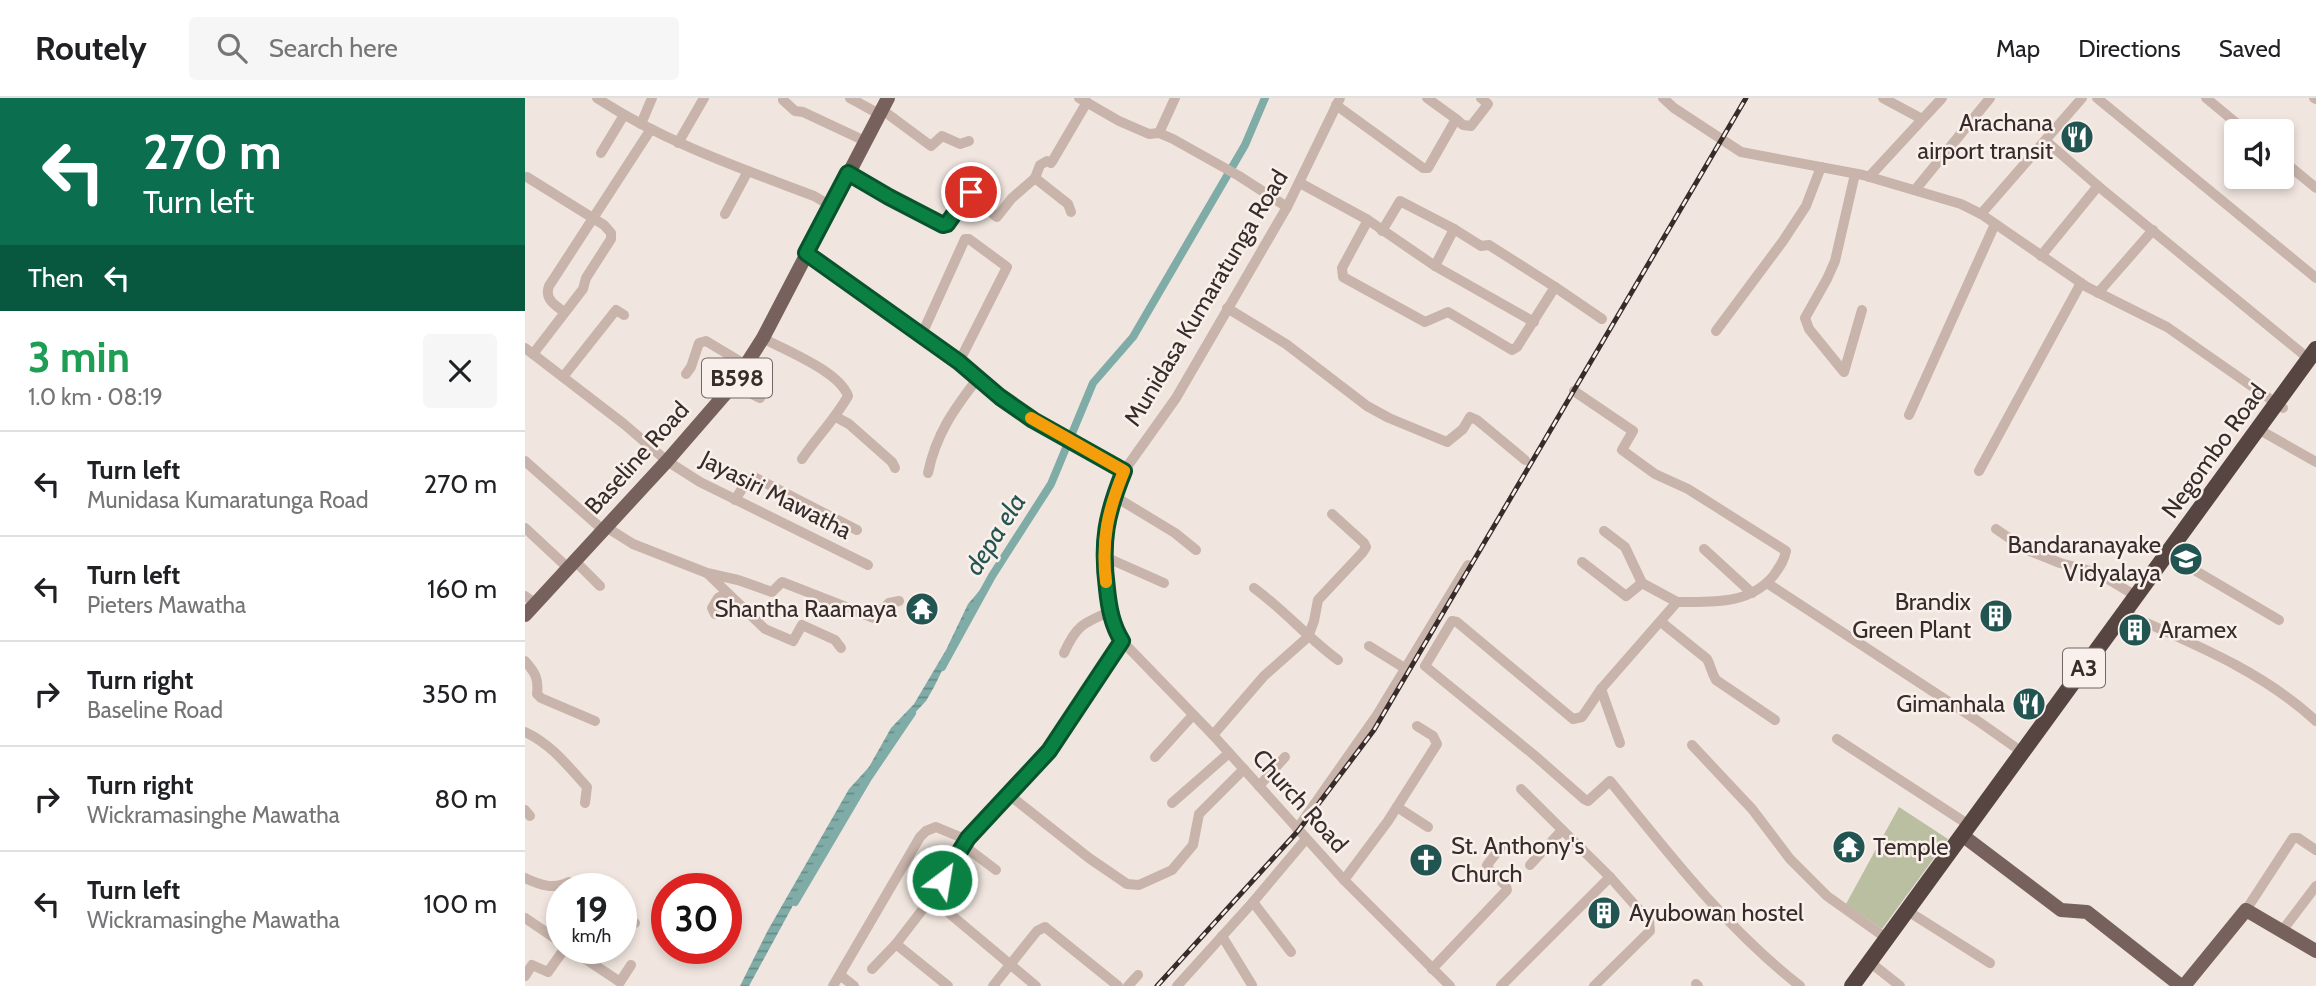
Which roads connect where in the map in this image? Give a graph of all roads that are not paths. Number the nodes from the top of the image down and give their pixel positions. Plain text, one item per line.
1 (652, 98) edge
2 (704, 98) edge
3 (850, 98) edge
4 (1175, 98) edge
5 (1427, 98) edge
6 (1481, 98) edge
7 (1663, 98) edge
8 (1883, 98) edge
9 (1942, 98) edge
10 (1990, 98) edge
11 (2082, 98) edge
12 (2097, 98) edge
13 (2206, 98) edge
14 (602, 100) edge
15 (783, 100) dead end
16 (1084, 100) edge
17 (1338, 102) edge
18 (883, 107) edge
19 (624, 115) junction
20 (1456, 119) junction
21 (1921, 119) junction
22 (2231, 119) edge
23 (646, 127) junction
24 (1159, 133) junction
25 (865, 141) junction
26 (968, 141) dead end
27 (2046, 141) junction
28 (678, 143) junction
29 (601, 153) dead end
30 (1821, 167) junction
31 (2294, 170) edge
32 (748, 171) junction
33 (848, 173) junction
34 (1855, 174) junction
35 (527, 177) edge
36 (1869, 177) junction
37 (1035, 178) junction
38 (1300, 183) junction
39 (2098, 186) junction
40 (2316, 188) edge
41 (1915, 190) junction
42 (831, 206) junction
43 (1287, 206) junction
44 (1071, 212) dead end
45 (725, 214) dead end
46 (1981, 215) junction
47 (593, 219) junction
48 (1369, 220) junction
49 (1994, 224) junction
50 (1454, 229) junction
51 (2153, 230) junction
52 (1382, 231) junction
53 (806, 253) junction
54 (2041, 256) junction
55 (1435, 266) junction
56 (2316, 278) edge
57 (2081, 283) junction
58 (1555, 287) junction
59 (2098, 293) junction
60 (1227, 309) junction
61 (1862, 310) dead end
62 (564, 312) junction
63 (624, 315) dead end
64 (1602, 319) dead end
65 (1534, 322) junction
66 (1716, 331) dead end
67 (922, 334) junction
68 (763, 338) junction
69 (529, 351) edge
70 (2314, 357) edge
71 (959, 362) junction
72 (746, 365) junction
73 (686, 374) dead end
74 (563, 377) junction
75 (978, 378) junction
76 (733, 385) junction
77 (1574, 390) dead end
78 (760, 398) dead end
79 (2280, 405) junction
80 (1909, 415) dead end
81 (836, 417) junction
82 (2261, 431) junction
83 (803, 459) dead end
84 (1525, 460) dead end
85 (525, 461) edge
86 (667, 461) junction
87 (2316, 462) edge
88 (895, 468) dead end
89 (1124, 471) junction
90 (1979, 471) dead end
91 (928, 473) dead end
92 (1114, 496) junction
93 (735, 500) junction
94 (1332, 514) dead end
95 (525, 528) edge
96 (605, 528) junction
97 (1996, 529) dead end
98 (857, 530) dead end
99 (1604, 531) dead end
100 (1704, 549) dead end
101 (1196, 550) dead end
102 (1103, 556) junction
103 (2174, 558) junction
104 (1581, 562) dead end
105 (571, 564) junction
106 (868, 565) dead end
107 (1468, 565) dead end
108 (707, 573) junction
109 (1164, 583) dead end
110 (1642, 583) junction
111 (1767, 583) junction
112 (600, 586) dead end
113 (1254, 588) dead end
114 (726, 593) junction
115 (1752, 593) junction
116 (2136, 596) junction
117 (530, 600) edge
118 (899, 601) dead end
119 (1677, 602) junction
120 (1109, 612) junction
121 (715, 614) dead end
122 (2128, 614) junction
123 (525, 615) edge
124 (2279, 620) dead end
125 (1661, 622) junction
126 (1308, 637) junction
127 (1122, 641) junction
128 (1369, 646) dead end
129 (841, 648) dead end
130 (1064, 653) dead end
131 (1338, 660) dead end
132 (525, 661) edge
133 (1406, 669) junction
134 (1601, 689) junction
135 (1193, 715) junction
136 (1775, 720) dead end
137 (595, 721) dead end
138 (2316, 721) edge
139 (1417, 726) dead end
140 (525, 732) edge
141 (1213, 734) junction
142 (1836, 739) dead end
143 (1620, 743) dead end
144 (1692, 745) dead end
145 (1229, 752) junction
146 (2022, 752) junction
147 (1155, 757) dead end
148 (1285, 757) dead end
149 (1244, 769) junction
150 (1259, 786) junction
151 (1521, 789) dead end
152 (1008, 794) junction
153 (585, 803) dead end
154 (1172, 803) dead end
155 (1397, 807) junction
156 (1428, 827) dead end
157 (1297, 829) junction
158 (1562, 830) junction
159 (1966, 833) junction
160 (1306, 839) junction
161 (966, 841) junction
162 (1502, 846) dead end
163 (2316, 850) edge
164 (1530, 865) dead end
165 (996, 870) dead end
166 (1610, 877) junction
167 (525, 878) edge
168 (1343, 880) junction
169 (546, 885) edge
170 (2316, 886) edge
171 (931, 898) junction
172 (1253, 902) junction
173 (2246, 910) junction
174 (1914, 915) junction
175 (525, 918) edge
176 (2282, 931) junction
177 (546, 932) edge
178 (1222, 936) junction
179 (1886, 938) junction
180 (896, 944) junction
181 (2316, 951) edge
182 (1291, 953) dead end
183 (1990, 963) dead end
184 (554, 964) edge
185 (592, 964) edge
186 (631, 965) dead end
187 (1011, 965) junction
188 (1876, 967) junction
189 (1432, 969) junction
190 (872, 970) dead end
191 (840, 975) junction
192 (1138, 975) dead end
193 (525, 976) edge
194 (1252, 985) edge
195 (832, 986) edge
196 (853, 986) edge
197 (948, 986) edge
198 (993, 986) edge
199 (1036, 986) edge
200 (1118, 986) edge
201 (1128, 986) edge
202 (1177, 986) edge
203 (1450, 986) edge
204 (1501, 986) edge
205 (1594, 986) edge
206 (1800, 986) edge
207 (1852, 986) edge
208 (1863, 986) edge
209 (1900, 986) edge
210 (2183, 986) edge

1 - 23 street
2 - 28 street
3 - 18 street
4 - 24 street
5 - 20 street
6 - 20 street
7 - 30 street
8 - 21 street
9 - 21 street
10 - 41 street
11 - 27 street
12 - 56 street
13 - 22 street
14 - 19 street
15 - 25 street
16 - 24 street
16 - 37 street
17 - 20 street
17 - 38 street, Munidasa Kumaratunga Road
18 - 25 main road, Baseline Road / B598
18 - 26 street
19 - 23 street
19 - 29 street
21 - 36 street
23 - 28 street
23 - 47 street
24 - 43 street
25 - 33 main road, Baseline Road / B598
27 - 39 street
27 - 46 street
28 - 32 street
30 - 34 street
30 - 66 street
31 - 40 street
32 - 42 street
32 - 45 street
33 - 37 street
33 - 42 main road, Baseline Road / B598
34 - 36 street
34 - 61 street
35 - 47 street
36 - 41 street
37 - 44 street
38 - 43 street, Munidasa Kumaratunga Road
38 - 48 street
39 - 51 street
39 - 54 street
41 - 46 street
42 - 53 main road, Baseline Road / B598
43 - 60 street, Munidasa Kumaratunga Road
46 - 49 street
47 - 62 street
47 - 62 street
48 - 52 street
48 - 65 street
49 - 54 street
49 - 80 street
50 - 52 street
50 - 55 street
50 - 58 street
51 - 59 street
51 - 70 street
52 - 55 street
53 - 67 street
53 - 68 main road, Baseline Road / B598
54 - 57 street
55 - 65 street
57 - 59 street
57 - 90 street
58 - 64 street
58 - 65 street
59 - 79 street
60 - 84 street
60 - 89 street, Munidasa Kumaratunga Road
62 - 69 street
63 - 74 street
67 - 71 street
67 - 71 street
68 - 72 main road, Baseline Road / B598
68 - 81 street
69 - 74 street, Jayasiri Mawatha
70 - 79 highway, Negombo Road / A3
71 - 75 street
72 - 73 street
72 - 76 main road, Baseline Road / B598
74 - 86 street, Jayasiri Mawatha
75 - 89 street
75 - 91 street
76 - 78 street
76 - 86 main road, Baseline Road / B598
77 - 111 street
79 - 82 highway, Negombo Road / A3
81 - 83 street
81 - 88 street
82 - 87 street
82 - 103 highway, Negombo Road / A3
82 - 116 highway, Negombo Road / A3
85 - 96 street
86 - 93 street, Jayasiri Mawatha
86 - 96 main road, Baseline Road / B598
89 - 92 street, Munidasa Kumaratunga Road
92 - 101 street
92 - 102 street, Munidasa Kumaratunga Road
93 - 98 street
93 - 106 street, Jayasiri Mawatha
94 - 126 street
95 - 105 street
96 - 105 main road, Baseline Road / B598
96 - 108 street
97 - 116 street
99 - 110 street
100 - 115 street
102 - 109 street
102 - 120 street, Munidasa Kumaratunga Road
103 - 122 highway, Negombo Road / A3
103 - 124 street
104 - 110 street
105 - 112 street
105 - 117 main road, Baseline Road / B598
107 - 133 street
108 - 114 street
108 - 118 street
110 - 119 street
111 - 115 street
111 - 146 street
113 - 126 street
114 - 121 street
114 - 129 street
115 - 119 street
116 - 122 highway, Negombo Road / A3
117 - 123 main road, Baseline Road / B598
119 - 125 street
120 - 127 street, Munidasa Kumaratunga Road
120 - 130 street
122 - 138 street
122 - 146 highway, Negombo Road / A3
122 - 159 highway, Negombo Road / A3
125 - 134 street
125 - 136 street
126 - 131 street
126 - 141 street
127 - 135 street, Church Road
127 - 152 street
128 - 133 street
132 - 137 street
133 - 157 street
134 - 143 street
134 - 206 street
135 - 141 street, Church Road
135 - 147 street
139 - 155 street
140 - 153 street
141 - 145 street, Church Road
142 - 159 street
144 - 179 street
145 - 149 street, Church Road
145 - 154 street
146 - 159 highway, Negombo Road / A3
148 - 150 street
149 - 150 street, Church Road
149 - 152 street
150 - 157 street, Church Road
151 - 158 street
152 - 161 street
155 - 156 street
155 - 168 street
157 - 160 street, Church Road
158 - 164 street
158 - 166 street
159 - 174 highway, Negombo Road / A3
159 - 179 highway, Negombo Road / A3
159 - 210 main road
160 - 168 street, Church Road
160 - 172 street
161 - 165 street
161 - 171 street
161 - 191 street
162 - 189 street
163 - 173 street
166 - 204 street
166 - 205 street
167 - 169 street
168 - 189 street, Church Road
170 - 176 street
171 - 180 street
171 - 187 street
172 - 178 street
172 - 182 street
173 - 176 main road
173 - 210 main road
174 - 183 street
174 - 188 highway, Negombo Road / A3
175 - 177 street
176 - 181 main road
178 - 194 street
178 - 202 street
179 - 207 highway, Negombo Road / A3
180 - 190 street
180 - 197 street
184 - 193 street
185 - 186 street
187 - 198 street
187 - 199 street
187 - 200 street
188 - 208 highway, Negombo Road / A3
188 - 209 street
189 - 203 street, Church Road
191 - 195 street
191 - 196 street
192 - 201 street

